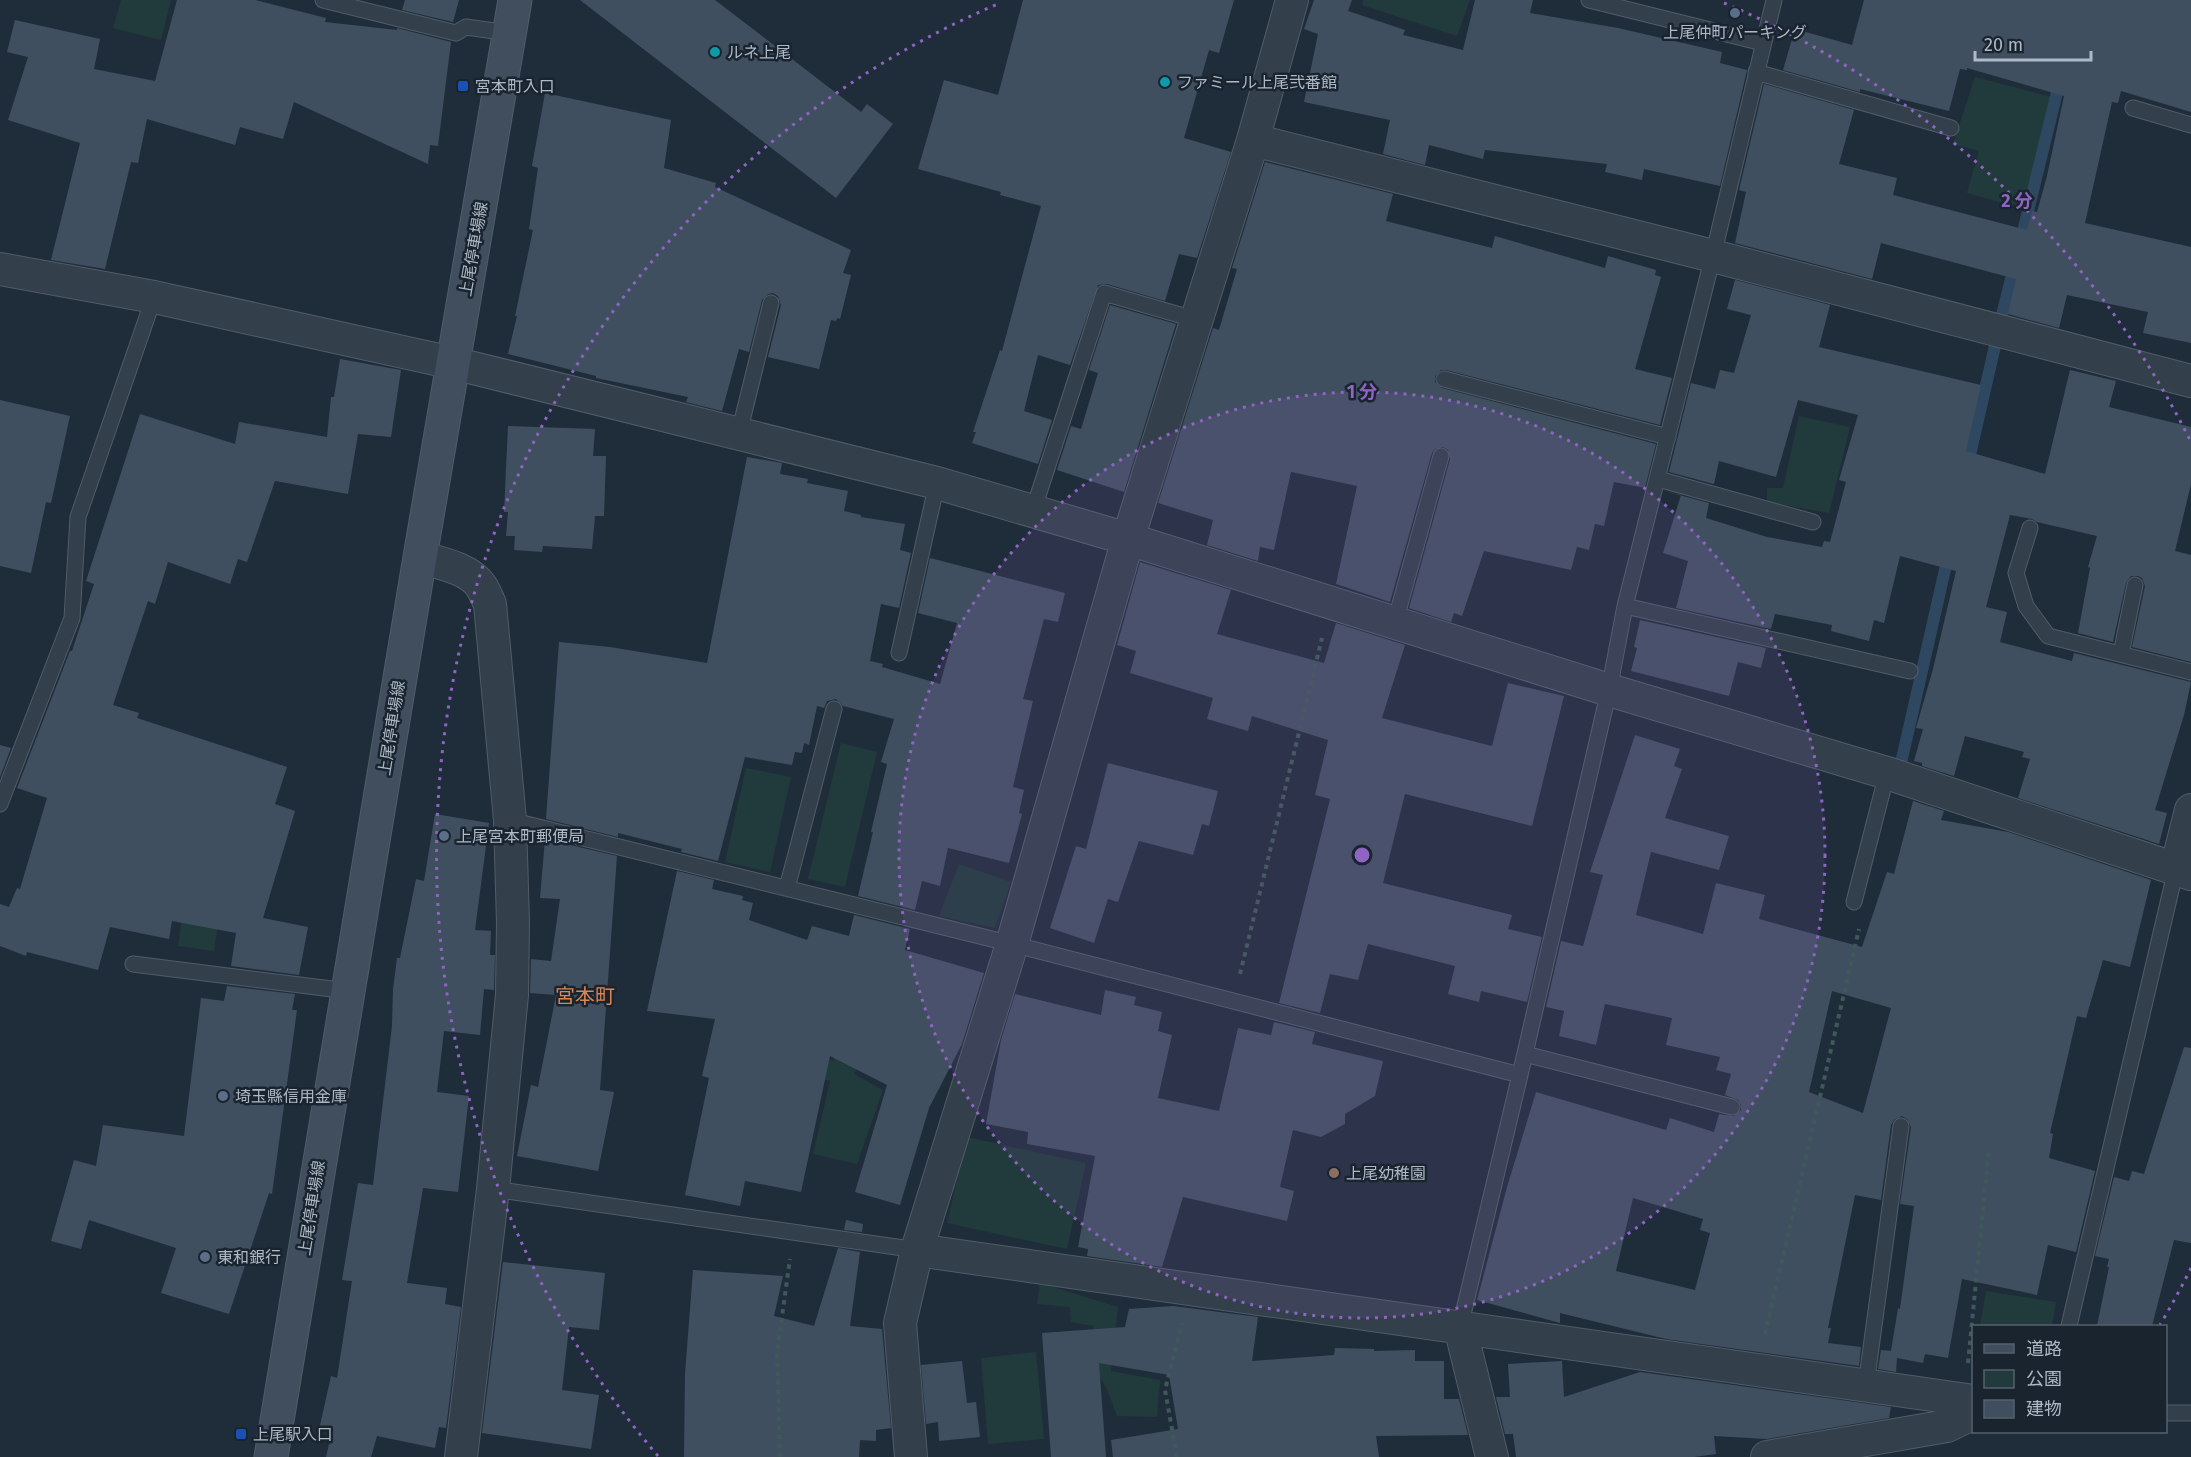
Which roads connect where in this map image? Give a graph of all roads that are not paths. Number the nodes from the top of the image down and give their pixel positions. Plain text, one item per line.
1 (323, 0) edge
2 (515, 0) edge
3 (1292, 0) edge
4 (1589, 0) edge
5 (1774, 0) edge
6 (509, 33) junction
7 (1763, 43) junction
8 (1756, 72) junction
9 (2133, 108) dead end
10 (2191, 124) edge
11 (1951, 128) dead end
12 (1253, 140) junction
13 (1713, 256) junction
14 (0, 269) edge
15 (154, 297) junction
16 (771, 303) dead end
17 (1197, 320) junction
18 (453, 363) junction
19 (1444, 379) dead end
20 (2191, 381) edge
21 (739, 433) junction
22 (1668, 437) junction
23 (1441, 456) dead end
24 (1658, 479) junction
25 (937, 483) junction
26 (1033, 511) junction
27 (1813, 522) dead end
28 (2030, 528) dead end
29 (1128, 539) junction
30 (420, 557) junction
31 (2135, 585) dead end
32 (1625, 606) junction
33 (1395, 622) junction
34 (899, 653) dead end
35 (2121, 654) junction
36 (1910, 671) dead end
37 (2191, 672) edge
38 (1609, 690) junction
39 (834, 709) dead end
40 (1887, 772) junction
41 (0, 804) edge
42 (2191, 810) edge
43 (510, 820) junction
44 (2184, 872) edge
45 (787, 888) junction
46 (1854, 902) road end
47 (1012, 944) junction
48 (133, 964) dead end
49 (348, 991) junction
50 (1525, 1054) junction
51 (1520, 1075) junction
52 (1732, 1107) dead end
53 (1901, 1126) dead end
54 (493, 1189) junction
55 (917, 1250) junction
56 (2069, 1325) edge
57 (1460, 1327) junction
58 (1866, 1385) junction
59 (1971, 1405) edge
60 (2167, 1413) edge
61 (2191, 1413) edge
62 (271, 1457) edge
63 (461, 1457) edge
64 (911, 1457) edge
65 (1492, 1457) edge
66 (1767, 1457) edge

1 - 6 lane
2 - 6 main road, 上尾停車場線
3 - 12 street
4 - 7 lane
5 - 7 lane
6 - 18 main road, 上尾停車場線
7 - 8 lane
8 - 11 lane
8 - 13 lane
9 - 10 lane
12 - 13 street
12 - 17 street
13 - 20 street
13 - 22 lane
14 - 15 street
15 - 18 street
15 - 41 lane
16 - 21 lane
17 - 26 lane
17 - 29 street
18 - 21 street
18 - 30 main road, 上尾停車場線
19 - 22 lane
21 - 25 street
22 - 24 lane
23 - 33 lane
24 - 27 lane
24 - 32 lane
25 - 26 street
25 - 34 lane
26 - 29 street
28 - 35 lane
29 - 33 street
29 - 47 street
30 - 43 street
30 - 49 main road, 上尾停車場線
31 - 35 lane
32 - 36 lane
32 - 38 lane
33 - 38 street
35 - 37 lane
38 - 40 street
38 - 50 lane
39 - 45 lane
40 - 44 street
40 - 46 lane
42 - 44 street
43 - 45 lane
43 - 54 street
44 - 56 lane
45 - 47 lane
47 - 51 lane
47 - 55 street
48 - 49 lane
49 - 62 main road, 上尾停車場線
50 - 51 lane
50 - 52 lane
51 - 57 lane
53 - 58 lane
54 - 55 lane
54 - 63 street
55 - 57 street
55 - 64 street
57 - 58 street
57 - 65 street
58 - 59 street
59 - 66 street
60 - 61 lane

